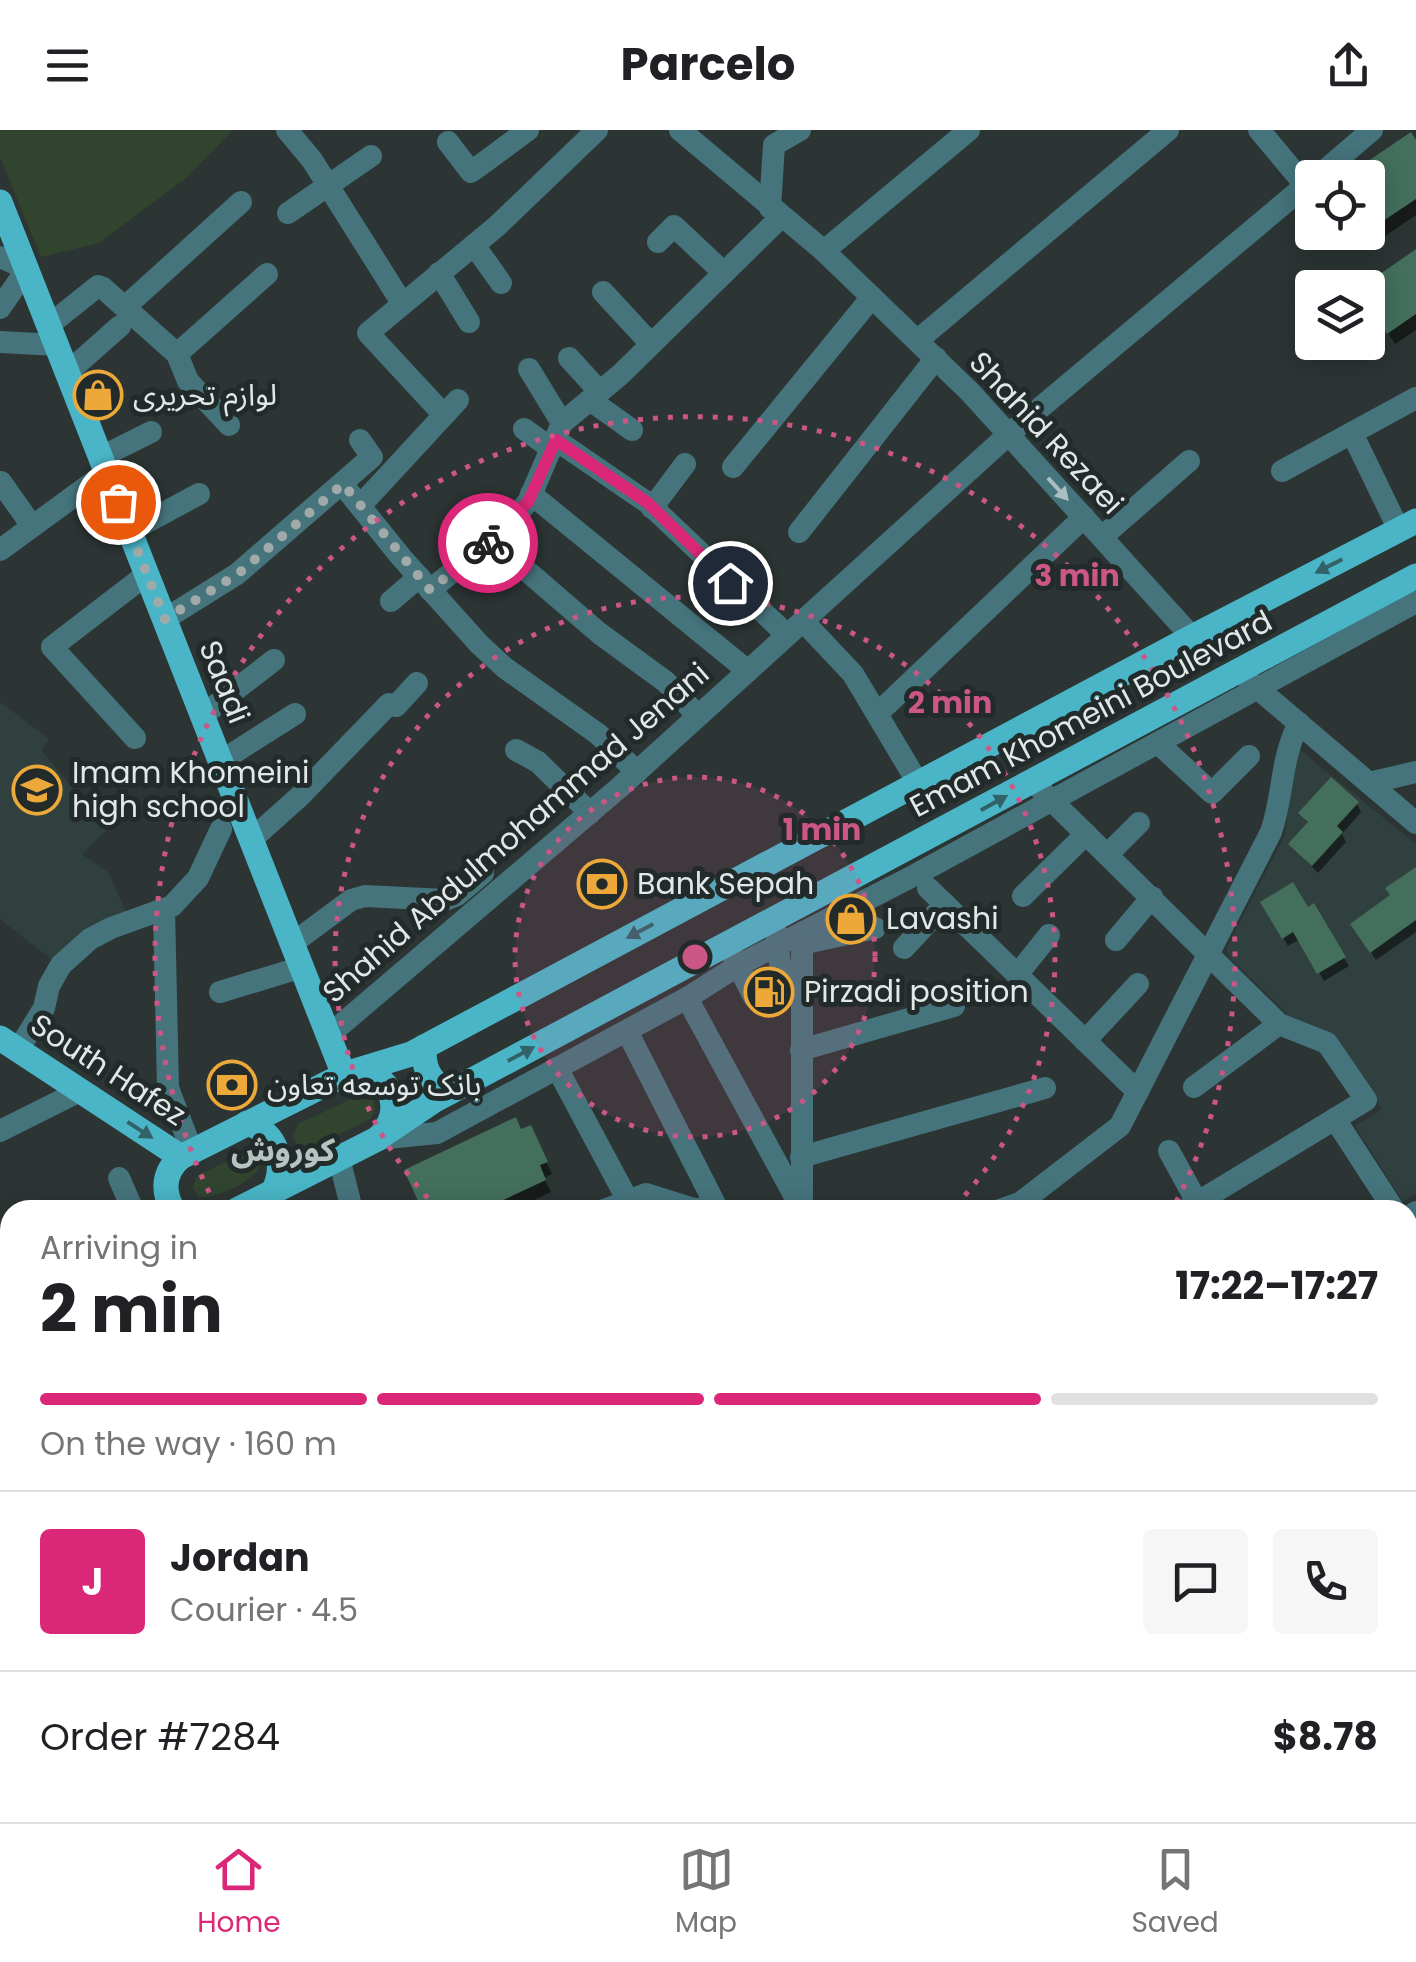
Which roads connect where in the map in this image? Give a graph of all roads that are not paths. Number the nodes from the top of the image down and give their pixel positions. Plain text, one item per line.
1 (288, 130) edge
2 (528, 130) edge
3 (680, 130) edge
4 (800, 130) edge
5 (968, 130) edge
6 (1168, 130) edge
7 (1259, 130) edge
8 (1372, 130) edge
9 (590, 133) edge
10 (496, 139) edge
11 (448, 142) dead end
12 (371, 156) dead end
13 (1336, 160) edge
14 (1295, 165) edge
15 (327, 185) junction
16 (1295, 194) edge
17 (0, 202) edge
18 (241, 202) dead end
19 (776, 212) junction
20 (288, 213) dead end
21 (658, 242) dead end
22 (474, 245) junction
23 (824, 251) junction
24 (0, 257) edge
25 (26, 269) junction
26 (439, 273) junction
27 (724, 273) junction
28 (266, 274) dead end
29 (502, 283) dead end
30 (604, 292) dead end
31 (872, 298) junction
32 (402, 304) junction
33 (0, 308) edge
34 (122, 317) junction
35 (469, 322) dead end
36 (52, 335) junction
37 (918, 340) junction
38 (0, 342) edge
39 (651, 344) junction
40 (177, 354) junction
41 (569, 358) dead end
42 (936, 358) junction
43 (530, 369) dead end
44 (68, 372) junction
45 (595, 396) junction
46 (1416, 398) edge
47 (228, 425) dead end
48 (524, 429) dead end
49 (632, 430) dead end
50 (151, 432) dead end
51 (1352, 433) junction
52 (1009, 434) junction
53 (556, 437) junction
54 (366, 448) dead end
55 (1190, 461) dead end
56 (684, 464) dead end
57 (104, 465) junction
58 (733, 467) dead end
59 (1282, 471) dead end
60 (1, 482) edge
61 (343, 484) junction
62 (199, 494) dead end
63 (531, 494) junction
64 (360, 506) junction
65 (652, 508) junction
66 (1084, 517) junction
67 (32, 526) junction
68 (1407, 526) edge
69 (130, 531) junction
70 (799, 532) dead end
71 (1102, 538) junction
72 (491, 540) junction
73 (0, 550) edge
74 (146, 574) junction
75 (1416, 576) edge
76 (424, 583) junction
77 (391, 601) dead end
78 (1416, 602) edge
79 (165, 619) junction
80 (795, 628) junction
81 (1192, 637) junction
82 (274, 660) dead end
83 (748, 671) junction
84 (1238, 672) junction
85 (417, 683) dead end
86 (1259, 690) junction
87 (295, 714) dead end
88 (877, 714) junction
89 (202, 716) junction
90 (698, 716) junction
91 (1299, 723) junction
92 (134, 738) dead end
93 (1159, 744) junction
94 (516, 750) dead end
95 (1249, 756) dead end
96 (220, 761) junction
97 (637, 772) junction
98 (1416, 772) edge
99 (1032, 782) junction
100 (918, 783) junction
101 (1369, 783) junction
102 (1053, 801) junction
103 (590, 813) junction
104 (1416, 823) edge
105 (1139, 824) dead end
106 (222, 829) dead end
107 (1086, 834) junction
108 (252, 839) junction
109 (951, 841) junction
110 (1108, 854) junction
111 (482, 873) dead end
112 (1023, 896) dead end
113 (1152, 898) junction
114 (164, 909) junction
115 (774, 919) junction
116 (875, 928) dead end
117 (1049, 935) dead end
118 (1116, 940) dead end
119 (794, 941) junction
120 (292, 943) junction
121 (904, 948) dead end
122 (1210, 953) junction
123 (732, 955) junction
124 (302, 967) junction
125 (1017, 974) junction
126 (1138, 984) dead end
127 (220, 992) dead end
128 (687, 998) junction
129 (954, 1006) dead end
130 (1279, 1024) junction
131 (627, 1030) junction
132 (329, 1035) junction
133 (1085, 1041) junction
134 (9, 1044) edge
135 (424, 1047) junction
136 (801, 1050) junction
137 (557, 1068) junction
138 (350, 1073) junction
139 (1194, 1087) dead end
140 (1045, 1088) dead end
141 (80, 1090) junction
142 (1138, 1092) junction
143 (448, 1093) junction
144 (283, 1105) junction
145 (484, 1108) junction
146 (1335, 1119) junction
147 (246, 1123) junction
148 (0, 1131) edge
149 (377, 1139) junction
150 (1169, 1150) dead end
151 (186, 1154) junction
152 (802, 1156) junction
153 (328, 1164) junction
154 (119, 1178) dead end
155 (129, 1200) edge
156 (165, 1200) edge
157 (275, 1200) edge
158 (276, 1200) edge
159 (347, 1200) edge
160 (628, 1200) edge
161 (636, 1200) edge
162 (667, 1200) edge
163 (713, 1200) edge
164 (797, 1200) edge
165 (802, 1200) edge
166 (1024, 1200) edge
167 (1189, 1200) edge
168 (1201, 1200) edge
169 (1388, 1200) edge

1 - 15 street
2 - 10 street
3 - 19 street, Shahid Rezaei
4 - 19 street
5 - 23 street
6 - 37 street
7 - 14 street
8 - 13 street, Shahid Abdulmohammad Jenani
9 - 22 street
10 - 11 street
12 - 15 street
15 - 20 street
15 - 32 street
16 - 52 street, Shahid Abdulmohammad Jenani
17 - 25 main road, Saadi
18 - 34 street
19 - 23 street, Shahid Rezaei
19 - 27 street
21 - 27 street
22 - 26 street
22 - 29 street
23 - 31 street, Shahid Rezaei
24 - 25 street
25 - 33 street
25 - 36 main road, Saadi
26 - 32 street
26 - 35 street
27 - 39 street
28 - 40 street
30 - 39 street
31 - 37 street, Shahid Rezaei
31 - 58 street
32 - 64 street
34 - 36 street
34 - 40 street
34 - 44 street
36 - 38 street
36 - 44 main road, Saadi
37 - 42 street, Shahid Rezaei
39 - 45 street
40 - 47 street
41 - 45 street
42 - 52 street, Shahid Rezaei
42 - 70 street
43 - 53 street
44 - 57 main road, Saadi
45 - 49 street
45 - 53 street
46 - 51 street
48 - 53 street
50 - 57 street
51 - 59 street
51 - 68 street
52 -> 66 street, Shahid Rezaei
52 - 80 street, Shahid Abdulmohammad Jenani
53 - 63 street
53 - 65 street
54 - 61 street
55 - 71 street
56 - 65 street
57 - 67 street
57 - 69 main road, Saadi
60 - 67 street
61 - 64 street
61 - 79 street
62 - 69 street
63 - 72 street
63 - 83 street
64 - 76 street
65 - 80 street
66 - 71 street, Shahid Rezaei
66 - 88 street
67 - 73 street
68 -> 81 main road, Emam Khomeini Boulevard
69 - 74 main road, Saadi
71 - 81 street, Shahid Rezaei
72 - 76 street
72 - 90 street
74 - 79 main road, Saadi
74 - 92 street
75 - 84 main road, Emam Khomeini Boulevard
76 - 77 street
76 - 97 street
78 - 86 street
79 - 89 main road, Saadi
80 - 83 street, Shahid Abdulmohammad Jenani
80 - 88 street
81 - 100 main road, Emam Khomeini Boulevard
82 - 89 street
83 - 90 street, Shahid Abdulmohammad Jenani
84 - 86 street
84 - 99 main road, Emam Khomeini Boulevard
85 - 108 street
86 - 91 street
86 - 93 street
87 - 96 street
88 - 100 street
89 - 96 main road, Saadi
90 - 97 street, Shahid Abdulmohammad Jenani
91 - 101 street
91 - 122 street
93 - 95 street
93 - 102 street
94 - 103 street
96 - 108 main road, Saadi
97 - 103 street, Shahid Abdulmohammad Jenani
98 - 101 street
99 - 102 street
109 -> 99 main road, Emam Khomeini Boulevard
100 -> 135 main road, Emam Khomeini Boulevard
101 - 104 street
102 - 107 street
102 - 109 street
103 - 132 street, Shahid Abdulmohammad Jenani
105 - 110 street
106 - 114 street
107 - 110 street
107 - 112 street
108 - 120 main road, Saadi
109 - 115 main road, Emam Khomeini Boulevard
109 - 119 street
110 - 113 street
111 - 120 street
113 - 118 street
113 - 122 street
114 - 134 street
114 - 151 street
115 - 119 street
115 - 123 main road, Emam Khomeini Boulevard
116 - 119 street
117 - 125 street
119 - 123 street
119 - 123 street
119 - 136 street
120 - 124 main road, Saadi
121 - 125 street
122 - 130 street
122 - 142 street
123 - 128 street
143 -> 123 main road, Emam Khomeini Boulevard
124 - 127 street
124 - 132 main road, Saadi
125 - 133 street
126 - 133 street
128 - 131 street
128 - 164 street
129 - 136 street
130 - 139 street
130 - 146 street
131 - 137 street
131 - 163 street
132 - 138 main road, Saadi
133 - 142 street
134 - 141 main road, South Hafez
135 - 138 main road, Emam Khomeini Boulevard
135 - 143 main road
136 - 152 street
137 - 145 street
137 - 160 street
138 - 144 main road
138 - 149 main road
140 - 152 street
141 - 148 street
141 -> 151 main road, South Hafez
142 - 166 street
143 - 145 street
143 - 149 main road, Emam Khomeini Boulevard
144 - 147 main road
144 - 153 main road
145 - 149 street
146 - 168 street
146 - 169 street
147 - 151 main road
147 - 157 main road
149 - 153 main road
150 - 167 street
151 - 156 main road
152 - 165 street
153 - 158 main road
153 - 159 street
154 - 155 street
161 - 162 street

